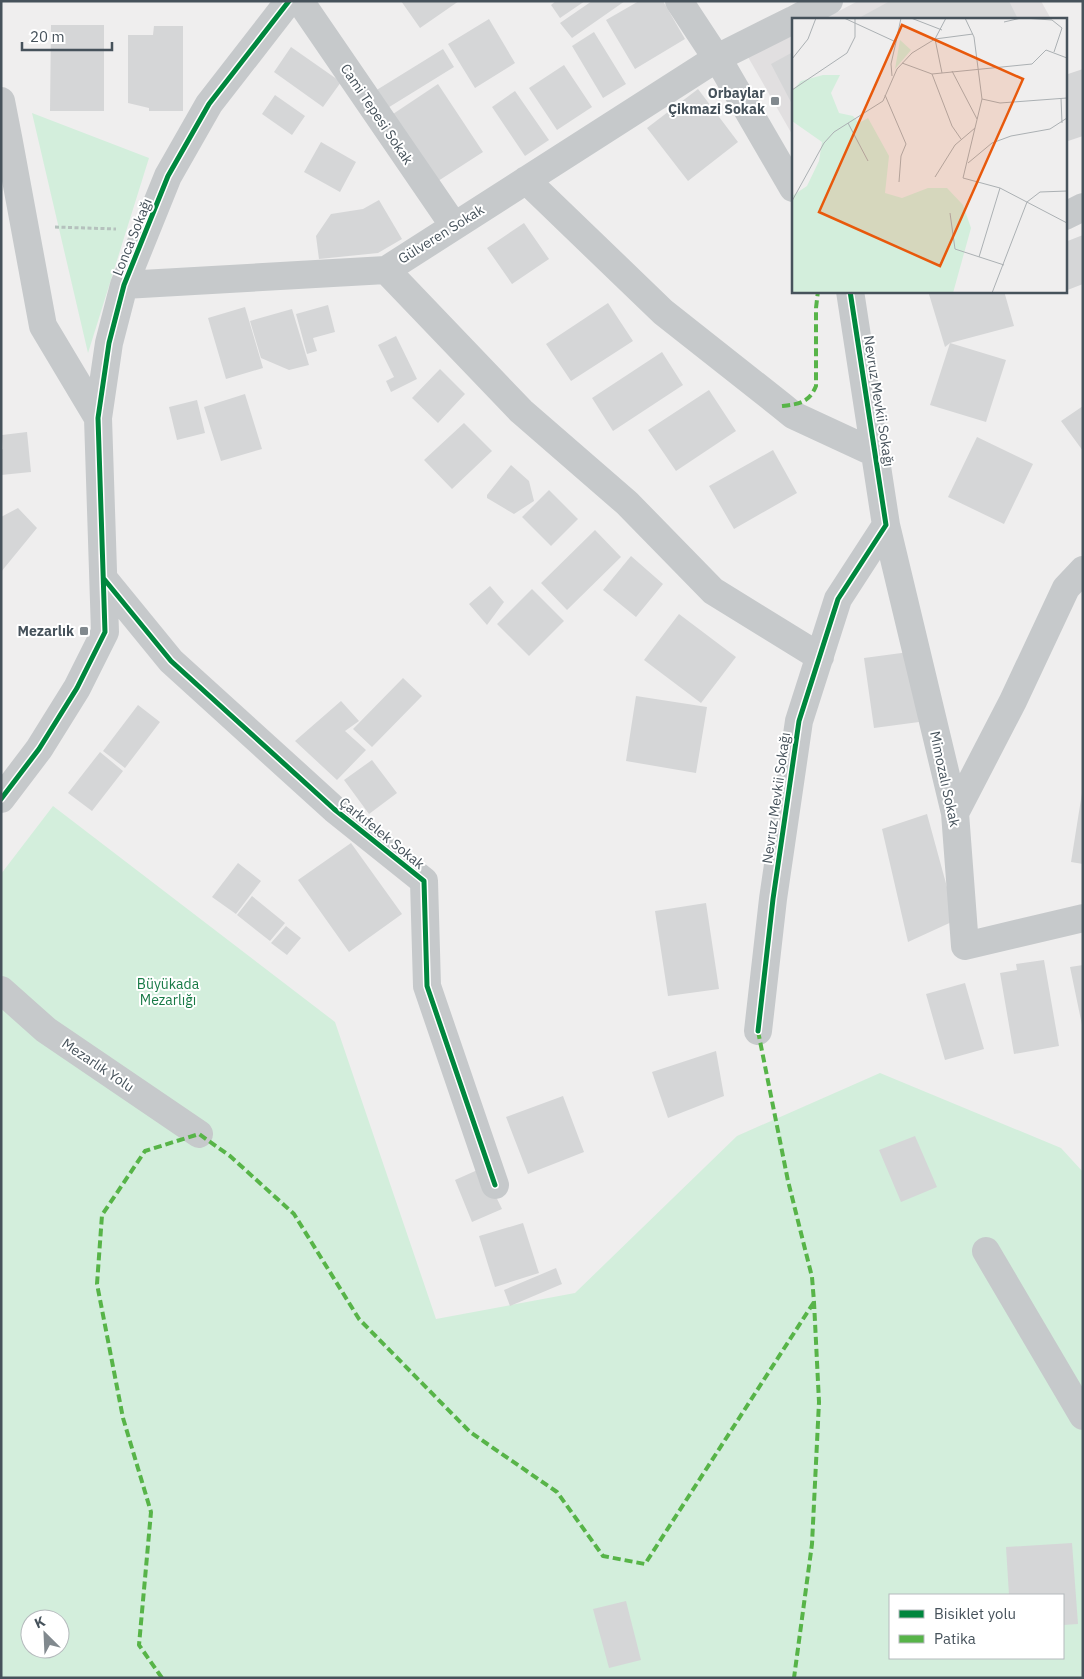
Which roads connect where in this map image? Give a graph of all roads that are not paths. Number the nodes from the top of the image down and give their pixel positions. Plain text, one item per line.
1 (290, 1) edge
2 (300, 1) edge
3 (679, 1) edge
4 (829, 1) edge
5 (796, 18) edge
6 (792, 20) edge
7 (717, 58) junction
8 (1, 102) edge
9 (5, 142) edge
10 (526, 180) junction
11 (792, 186) edge
12 (1083, 207) edge
13 (1066, 216) edge
14 (454, 226) junction
15 (386, 270) junction
16 (124, 285) junction
17 (850, 292) edge
18 (98, 418) junction
19 (875, 453) junction
20 (886, 525) junction
21 (1083, 570) edge
22 (104, 579) junction
23 (820, 657) junction
24 (1, 799) edge
25 (955, 813) junction
26 (1083, 918) edge
27 (1, 990) edge
28 (758, 1031) dead end
29 (199, 1134) dead end
30 (495, 1185) dead end
31 (986, 1251) dead end
32 (1083, 1416) edge

1 - 16 street, Lonca Sokağı
2 - 14 street, Cami Tepesi Sokak
3 - 7 street
4 - 5 street, Gülveren Sokak
6 - 7 street, Gülveren Sokak
7 - 10 street, Gülveren Sokak
7 - 11 street
8 - 9 street
9 - 18 street
10 - 14 street, Gülveren Sokak
10 - 19 street
12 - 13 street
14 - 15 street, Gülveren Sokak
15 - 16 street, Gülveren Sokak
15 - 23 street
16 - 18 street, Lonca Sokağı
17 - 19 street, Nevruz Mevkii Sokağı
18 - 22 street, Lonca Sokağı
19 - 20 street, Nevruz Mevkii Sokağı
20 - 23 street, Nevruz Mevkii Sokağı
20 - 25 street, Mimozalı Sokak
21 - 25 street
22 - 24 street, Lonca Sokağı
22 - 30 street, Çarkıfelek Sokak
23 - 28 street, Nevruz Mevkii Sokağı
25 - 26 street, Mimozalı Sokak
27 - 29 street, Mezarlık Yolu
31 - 32 street

